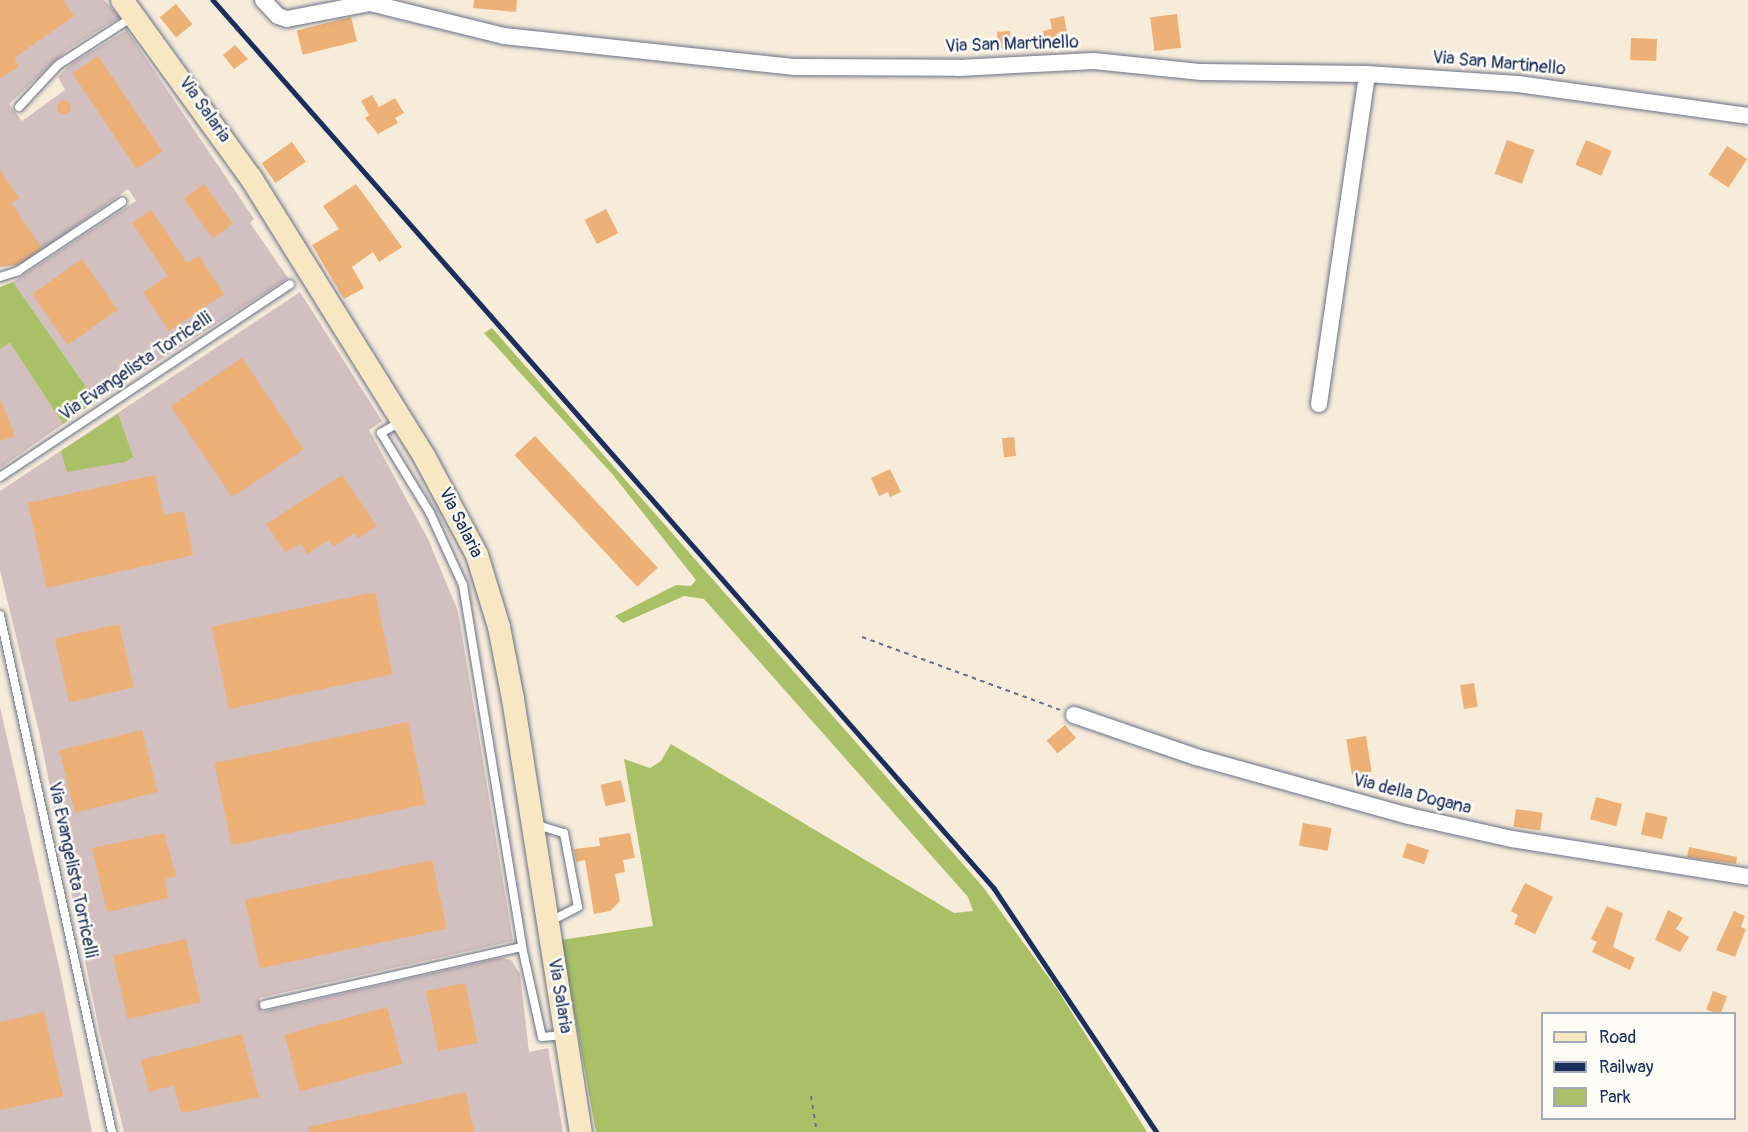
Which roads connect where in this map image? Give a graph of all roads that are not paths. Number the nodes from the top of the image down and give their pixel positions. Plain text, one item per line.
1 (263, 0) edge
2 (330, 5) edge
3 (128, 8) edge
4 (1366, 74) junction
5 (19, 107) dead end
6 (1748, 116) edge
7 (122, 202) dead end
8 (0, 277) edge
9 (290, 284) dead end
10 (1319, 404) dead end
11 (402, 421) junction
12 (0, 477) edge
13 (0, 615) edge
14 (1074, 715) road end
15 (531, 823) junction
16 (1748, 877) edge
17 (547, 923) junction
18 (522, 947) junction
19 (264, 1005) dead end
20 (565, 1035) junction
21 (112, 1132) edge
22 (581, 1132) edge

1 - 2 street, Via San Martinello
2 - 4 street, Via San Martinello
3 - 5 lane
3 - 11 main road, Via Salaria
4 - 6 street, Via San Martinello
4 - 10 street
7 - 8 lane
9 - 12 lane, Via Evangelista Torricelli
11 - 15 main road, Via Salaria
11 - 18 lane
13 - 21 lane, Via Evangelista Torricelli
14 - 16 street, Via della Dogana
15 - 17 main road, Via Salaria
15 - 17 lane
17 - 20 main road, Via Salaria
18 - 19 lane
18 - 20 lane
20 - 22 main road, Via Salaria

